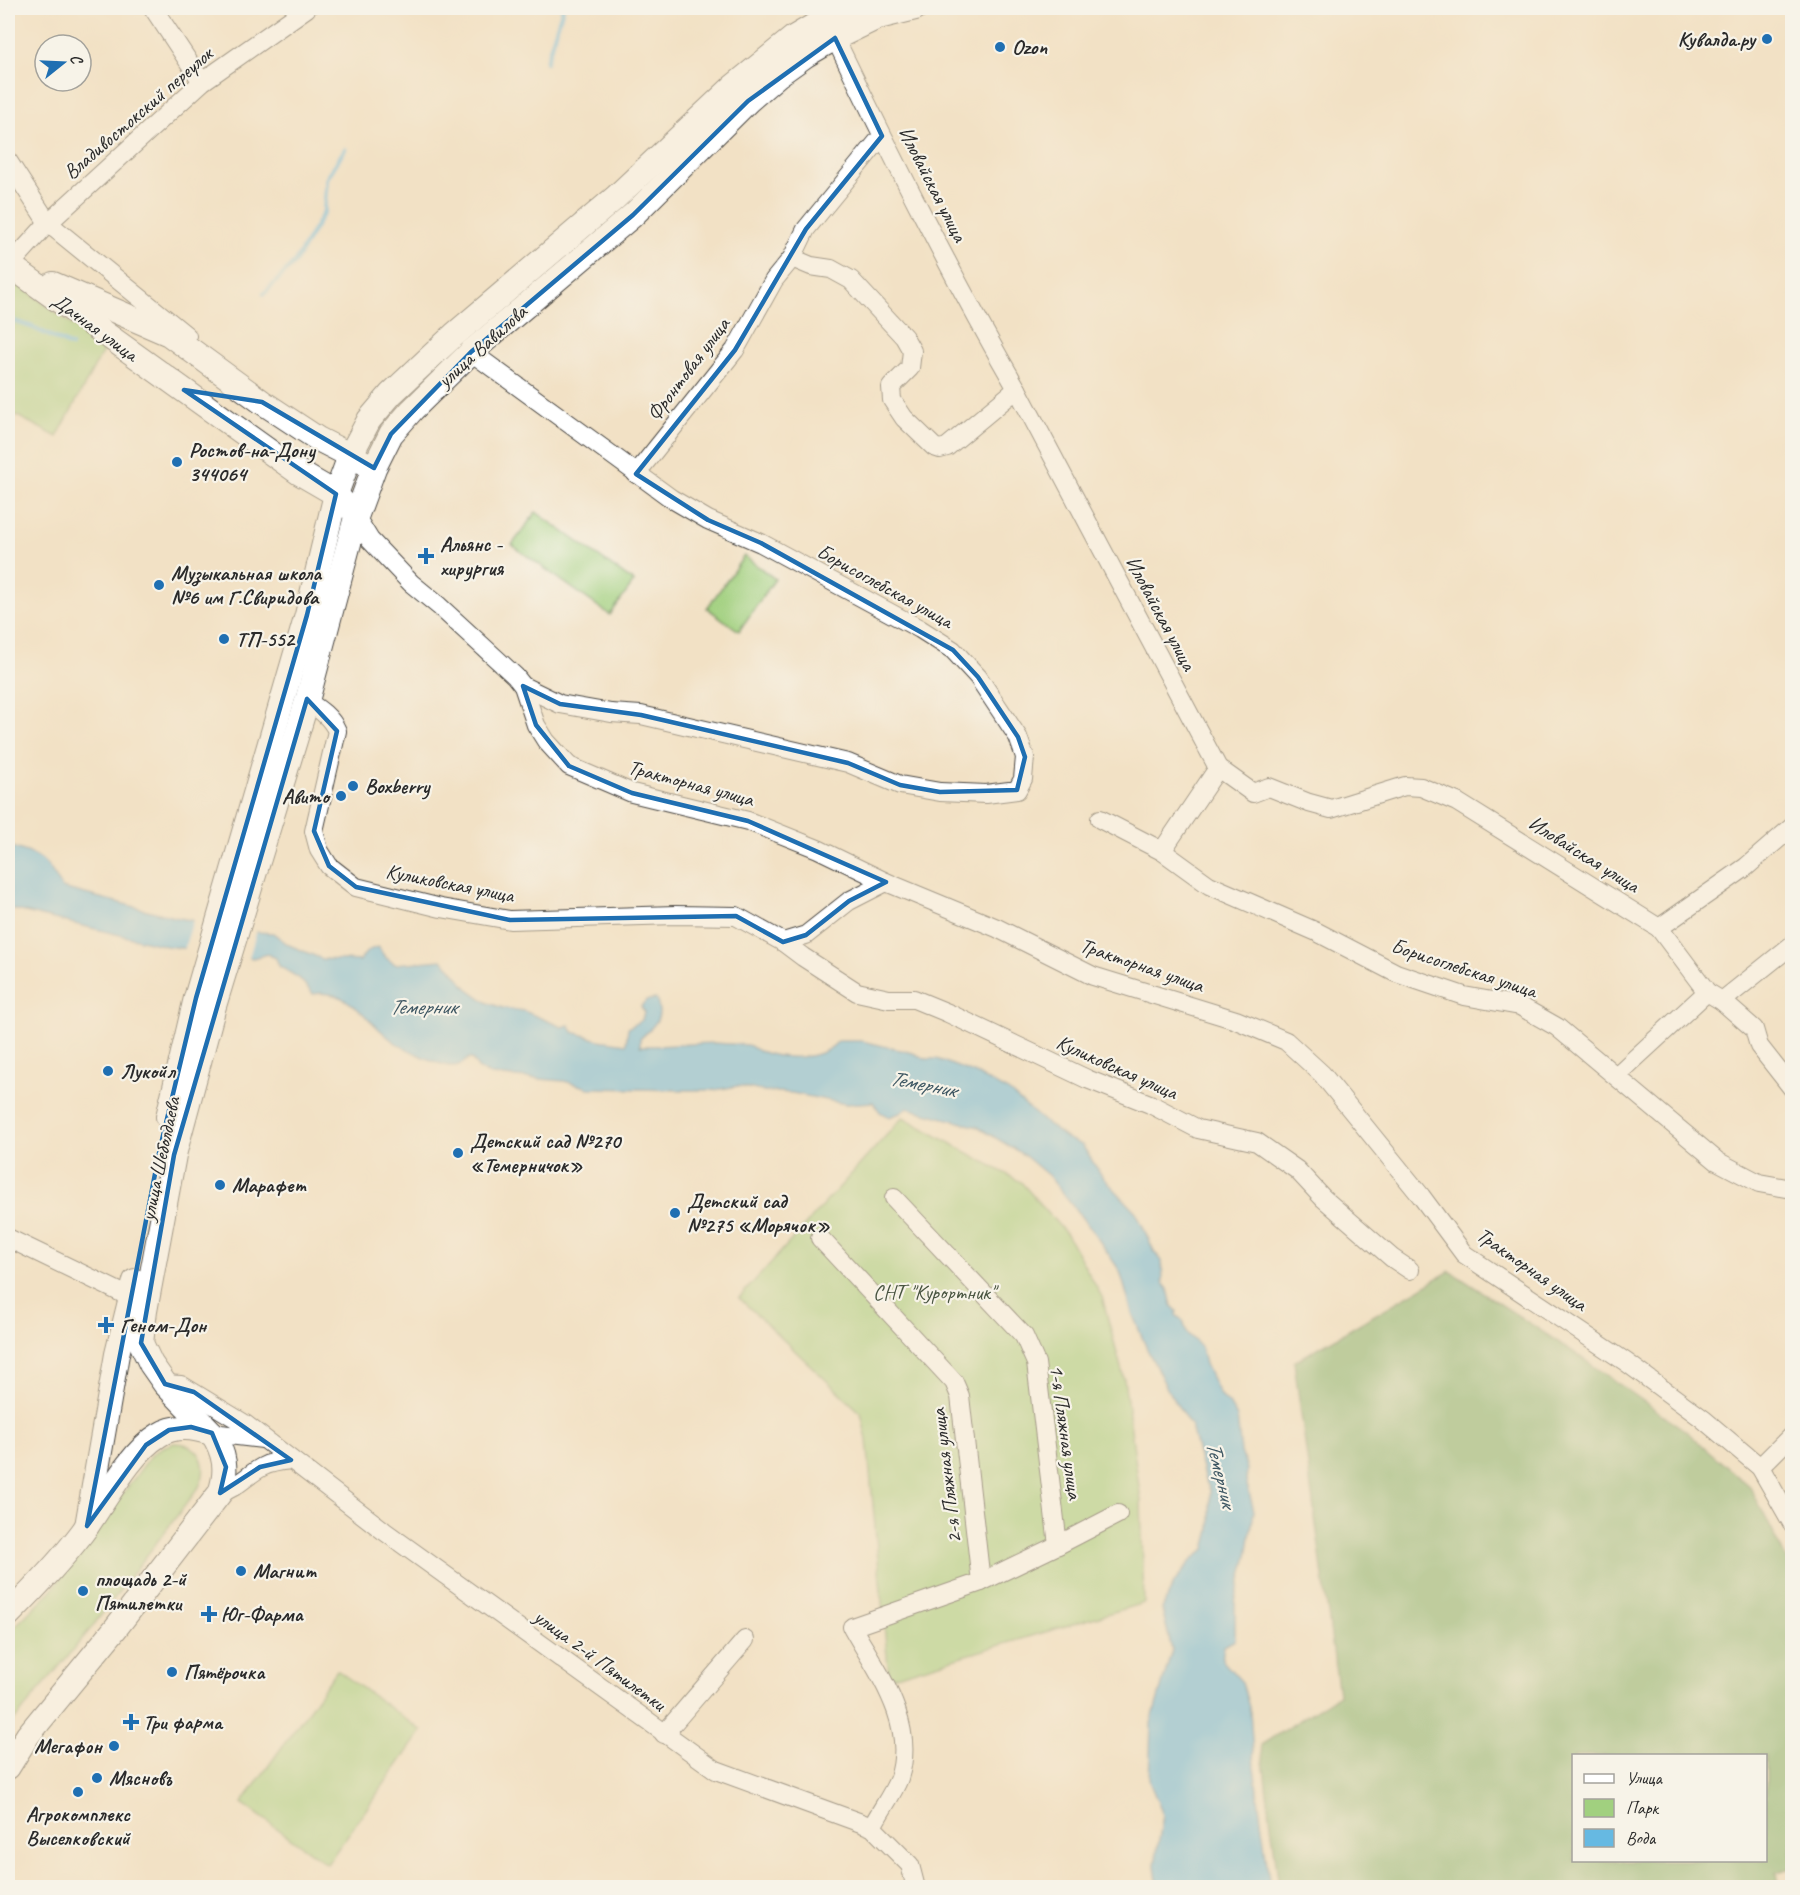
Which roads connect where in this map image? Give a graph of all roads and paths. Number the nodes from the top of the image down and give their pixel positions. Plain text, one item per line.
1 (153, 8) edge
2 (307, 8) edge
3 (850, 8) edge
4 (915, 8) edge
5 (835, 38) junction
6 (202, 82) junction
7 (882, 136) junction
8 (8, 161) edge
9 (48, 223) junction
10 (792, 258) junction
11 (9, 264) edge
12 (471, 352) junction
13 (205, 359) junction
14 (1017, 389) junction
15 (184, 390) junction
16 (262, 402) junction
17 (350, 456) junction
18 (374, 468) junction
19 (636, 474) junction
20 (336, 494) junction
21 (356, 517) junction
22 (523, 686) junction
23 (307, 701) junction
24 (1218, 768) junction
25 (1100, 819) dead end
26 (1792, 827) edge
27 (255, 840) junction
28 (1162, 851) junction
29 (886, 882) junction
30 (1659, 928) junction
31 (783, 942) junction
32 (1792, 945) edge
33 (1714, 996) junction
34 (1616, 1076) junction
35 (1792, 1088) edge
36 (1792, 1189) edge
37 (894, 1198) dead end
38 (8, 1238) edge
39 (820, 1238) dead end
40 (1410, 1270) dead end
41 (135, 1310) junction
42 (165, 1384) junction
43 (212, 1432) junction
44 (1792, 1435) edge
45 (265, 1440) junction
46 (291, 1460) junction
47 (1760, 1467) junction
48 (220, 1493) junction
49 (1118, 1514) dead end
50 (1792, 1523) edge
51 (87, 1526) junction
52 (1058, 1545) junction
53 (981, 1582) junction
54 (8, 1615) edge
55 (745, 1640) dead end
56 (664, 1734) junction
57 (28, 1735) junction
58 (8, 1749) edge
59 (8, 1767) edge
60 (872, 1827) junction
61 (916, 1887) edge

1 - 6 street
2 - 6 street, Владивостокский переулок
3 - 17 main road, улица Вавилова
4 - 5 main road, улица Вавилова
5 - 7 street, Иловайская улица
5 - 12 main road, улица Вавилова
6 - 9 street, Владивостокский переулок
7 - 10 street, Фронтовая улица
7 - 14 street, Иловайская улица
8 - 9 street, Дачная улица
9 - 11 street, Владивостокский переулок
9 - 13 street, Дачная улица
10 - 14 street
10 - 19 street, Фронтовая улица
11 - 13 main road, Дачная улица
11 - 15 main road, Дачная улица
12 - 18 main road, улица Вавилова
12 - 19 street, Борисоглебская улица
13 - 16 main road, Дачная улица
14 - 24 street, Иловайская улица
15 - 16 main road
15 - 20 main road, Дачная улица
16 - 17 main road, Дачная улица
17 - 18 main road, Дачная улица
17 - 20 main road, улица Вавилова
18 - 21 main road, улица Вавилова
19 - 22 street, Борисоглебская улица
20 - 21 main road, Дачная улица
20 - 27 main road, улица Вавилова
21 - 22 street, Тракторная улица
21 - 23 main road, улица Вавилова
22 - 29 street, Тракторная улица
23 - 27 main road, улица Вавилова
23 - 31 street, Куликовская улица
24 - 28 street
24 - 30 street, Иловайская улица
25 - 28 street, Борисоглебская улица
26 - 30 street
27 - 41 main road, улица Шеболдаева
28 - 34 street, Борисоглебская улица
29 - 31 street
29 - 47 street, Тракторная улица
30 - 33 street, Иловайская улица
31 - 40 street, Куликовская улица
32 - 33 street
33 - 34 street
33 - 35 street, Иловайская улица
34 - 36 street, Борисоглебская улица
37 - 52 street, 1-я Пляжная улица
38 - 41 street
39 - 53 street, 2-я Пляжная улица
41 - 42 main road
41 - 51 main road
42 - 43 main road
42 - 45 street, улица 2-й Пятилетки
43 - 45 street, улица 2-й Пятилетки
43 - 48 main road
43 - 51 main road
44 - 47 street
45 - 46 street, улица 2-й Пятилетки
46 - 48 street
46 - 56 street, улица 2-й Пятилетки
47 - 50 street, Тракторная улица
48 - 57 main road
49 - 52 street
51 - 54 main road
52 - 53 street
53 - 60 street
55 - 56 street
56 - 60 street, улица 2-й Пятилетки
57 - 58 main road
57 - 59 main road
60 - 61 street, улица 2-й Пятилетки

